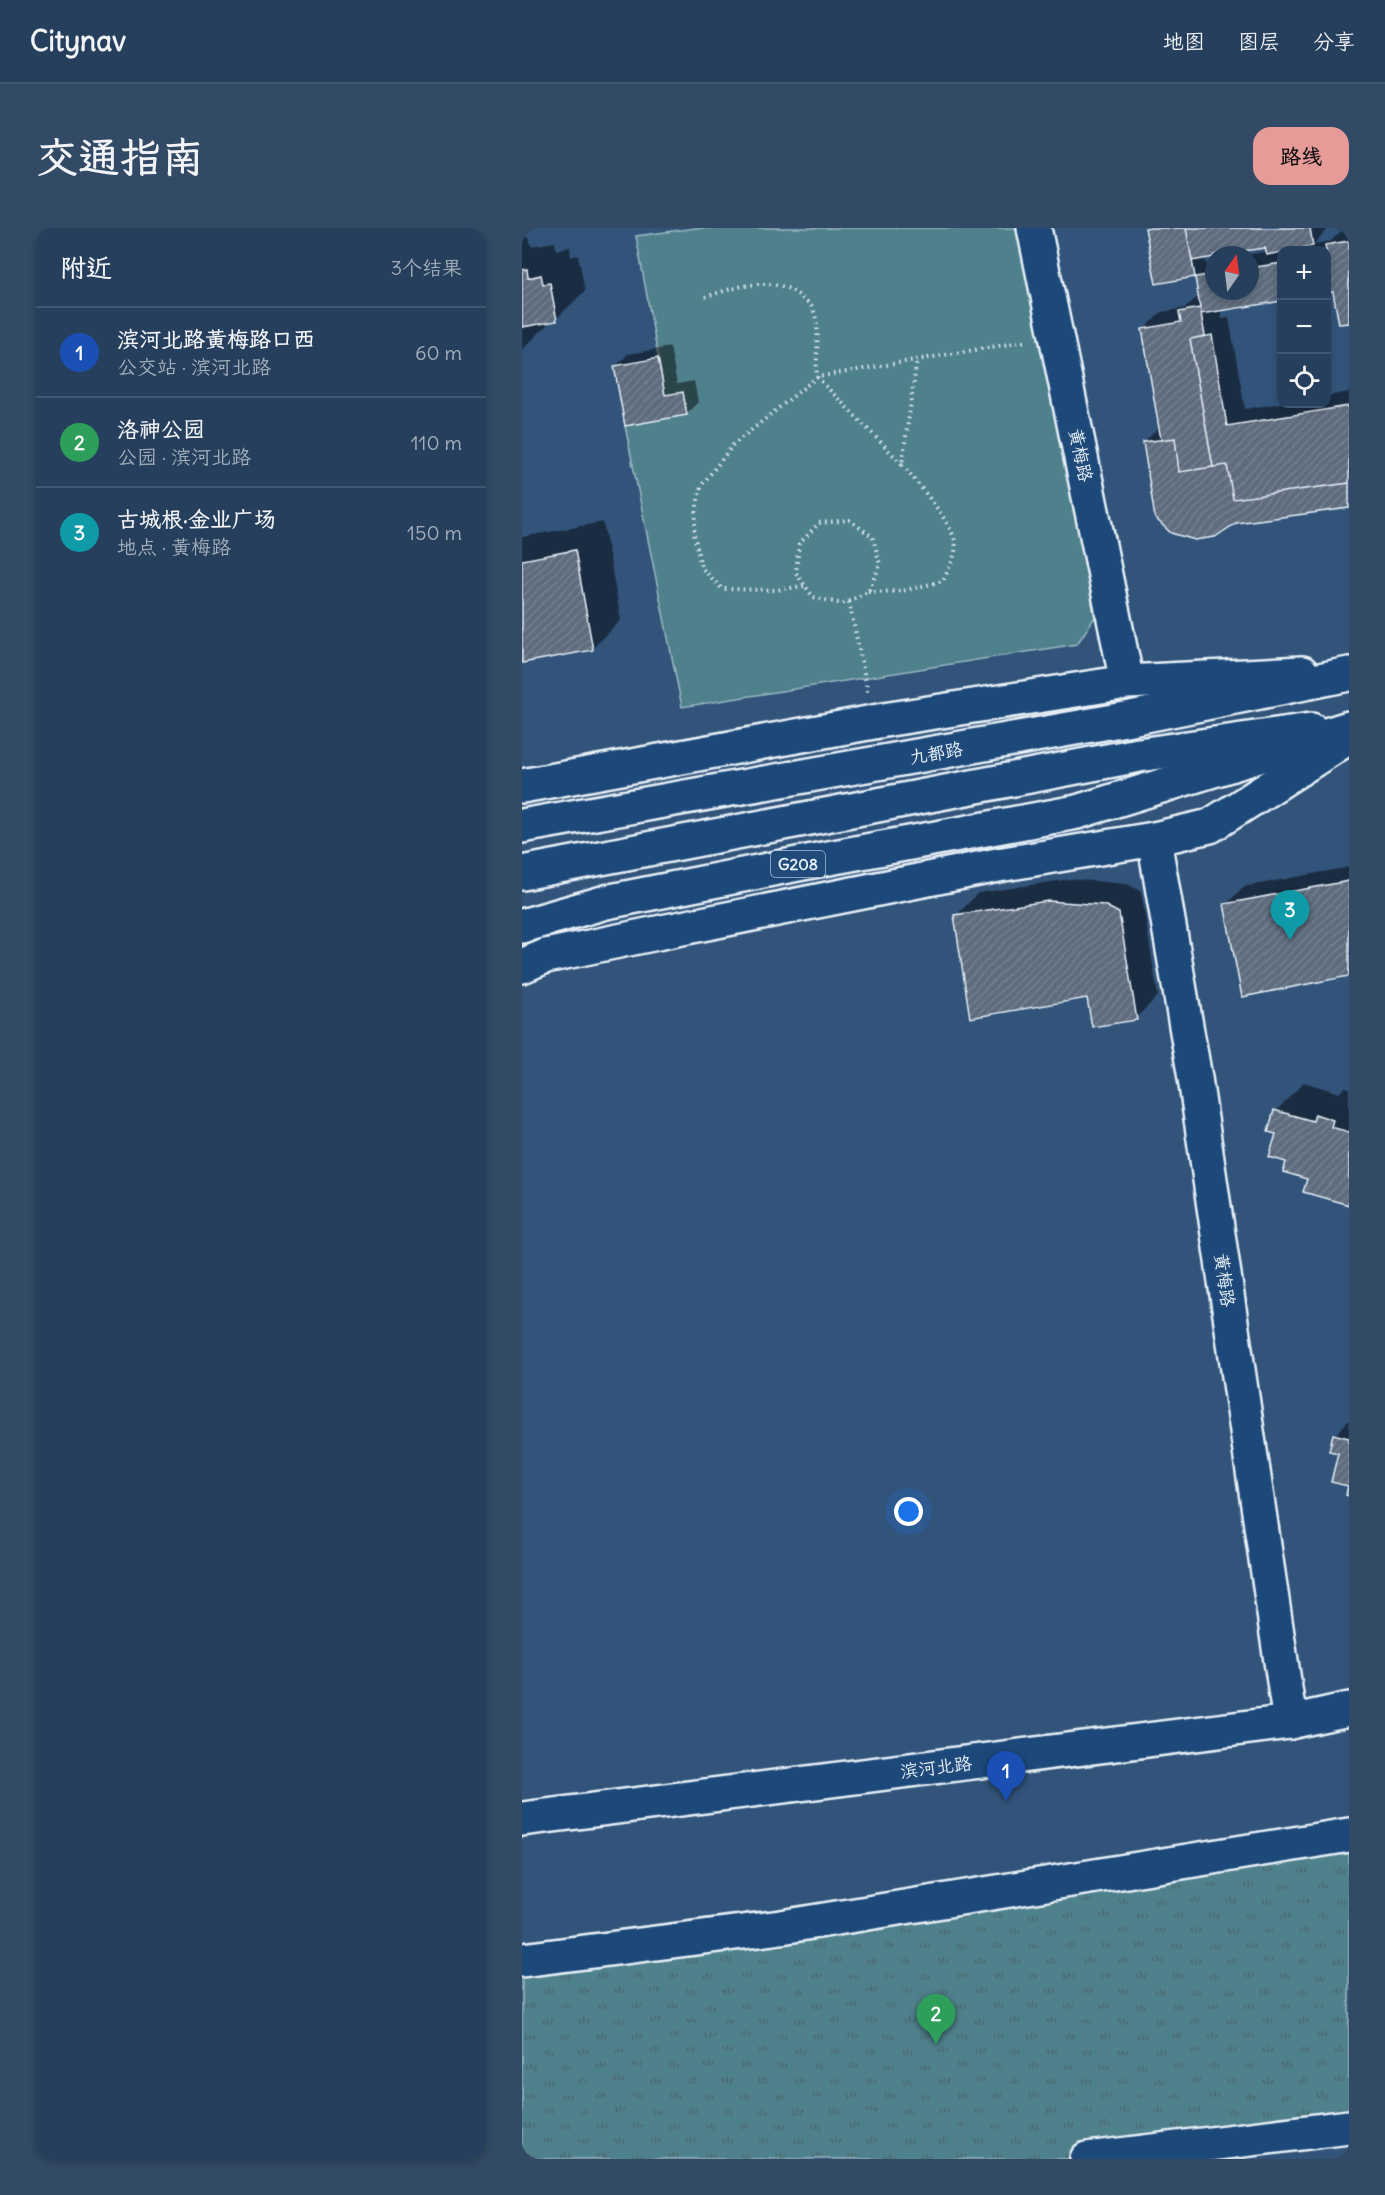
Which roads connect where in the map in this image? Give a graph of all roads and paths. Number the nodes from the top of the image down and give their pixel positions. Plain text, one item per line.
1 (1034, 228) edge
2 (705, 297) dead end
3 (1057, 336) junction
4 (917, 360) junction
5 (817, 377) junction
6 (902, 464) junction
7 (804, 586) junction
8 (868, 592) junction
9 (849, 602) junction
10 (1349, 672) edge
11 (1127, 682) junction
12 (874, 722) junction
13 (1349, 726) edge
14 (1349, 737) edge
15 (522, 786) edge
16 (522, 826) edge
17 (1154, 839) junction
18 (522, 873) edge
19 (522, 926) edge
20 (522, 966) edge
21 (1349, 1709) edge
22 (1290, 1722) junction
23 (522, 1819) edge
24 (1349, 1835) edge
25 (522, 1960) edge
26 (1349, 2127) edge
27 (1087, 2159) edge

1 - 3 main road, 黄梅路
2 - 5 path
3 - 4 path
3 - 11 main road, 黄梅路
4 - 5 path
4 - 6 path
5 - 6 path
5 - 7 path
6 - 8 path
7 - 8 path
7 - 9 path
8 - 9 path
9 - 12 path
10 - 11 main road
10 - 16 main road, 九都路
11 - 12 main road
12 - 15 main road
13 - 18 main road
13 - 19 main road, G208
14 - 17 main road
17 - 20 main road
17 - 22 main road, 黄梅路
21 - 22 main road, 滨河北路
22 - 23 main road, 滨河北路
24 - 25 main road
26 - 27 main road

